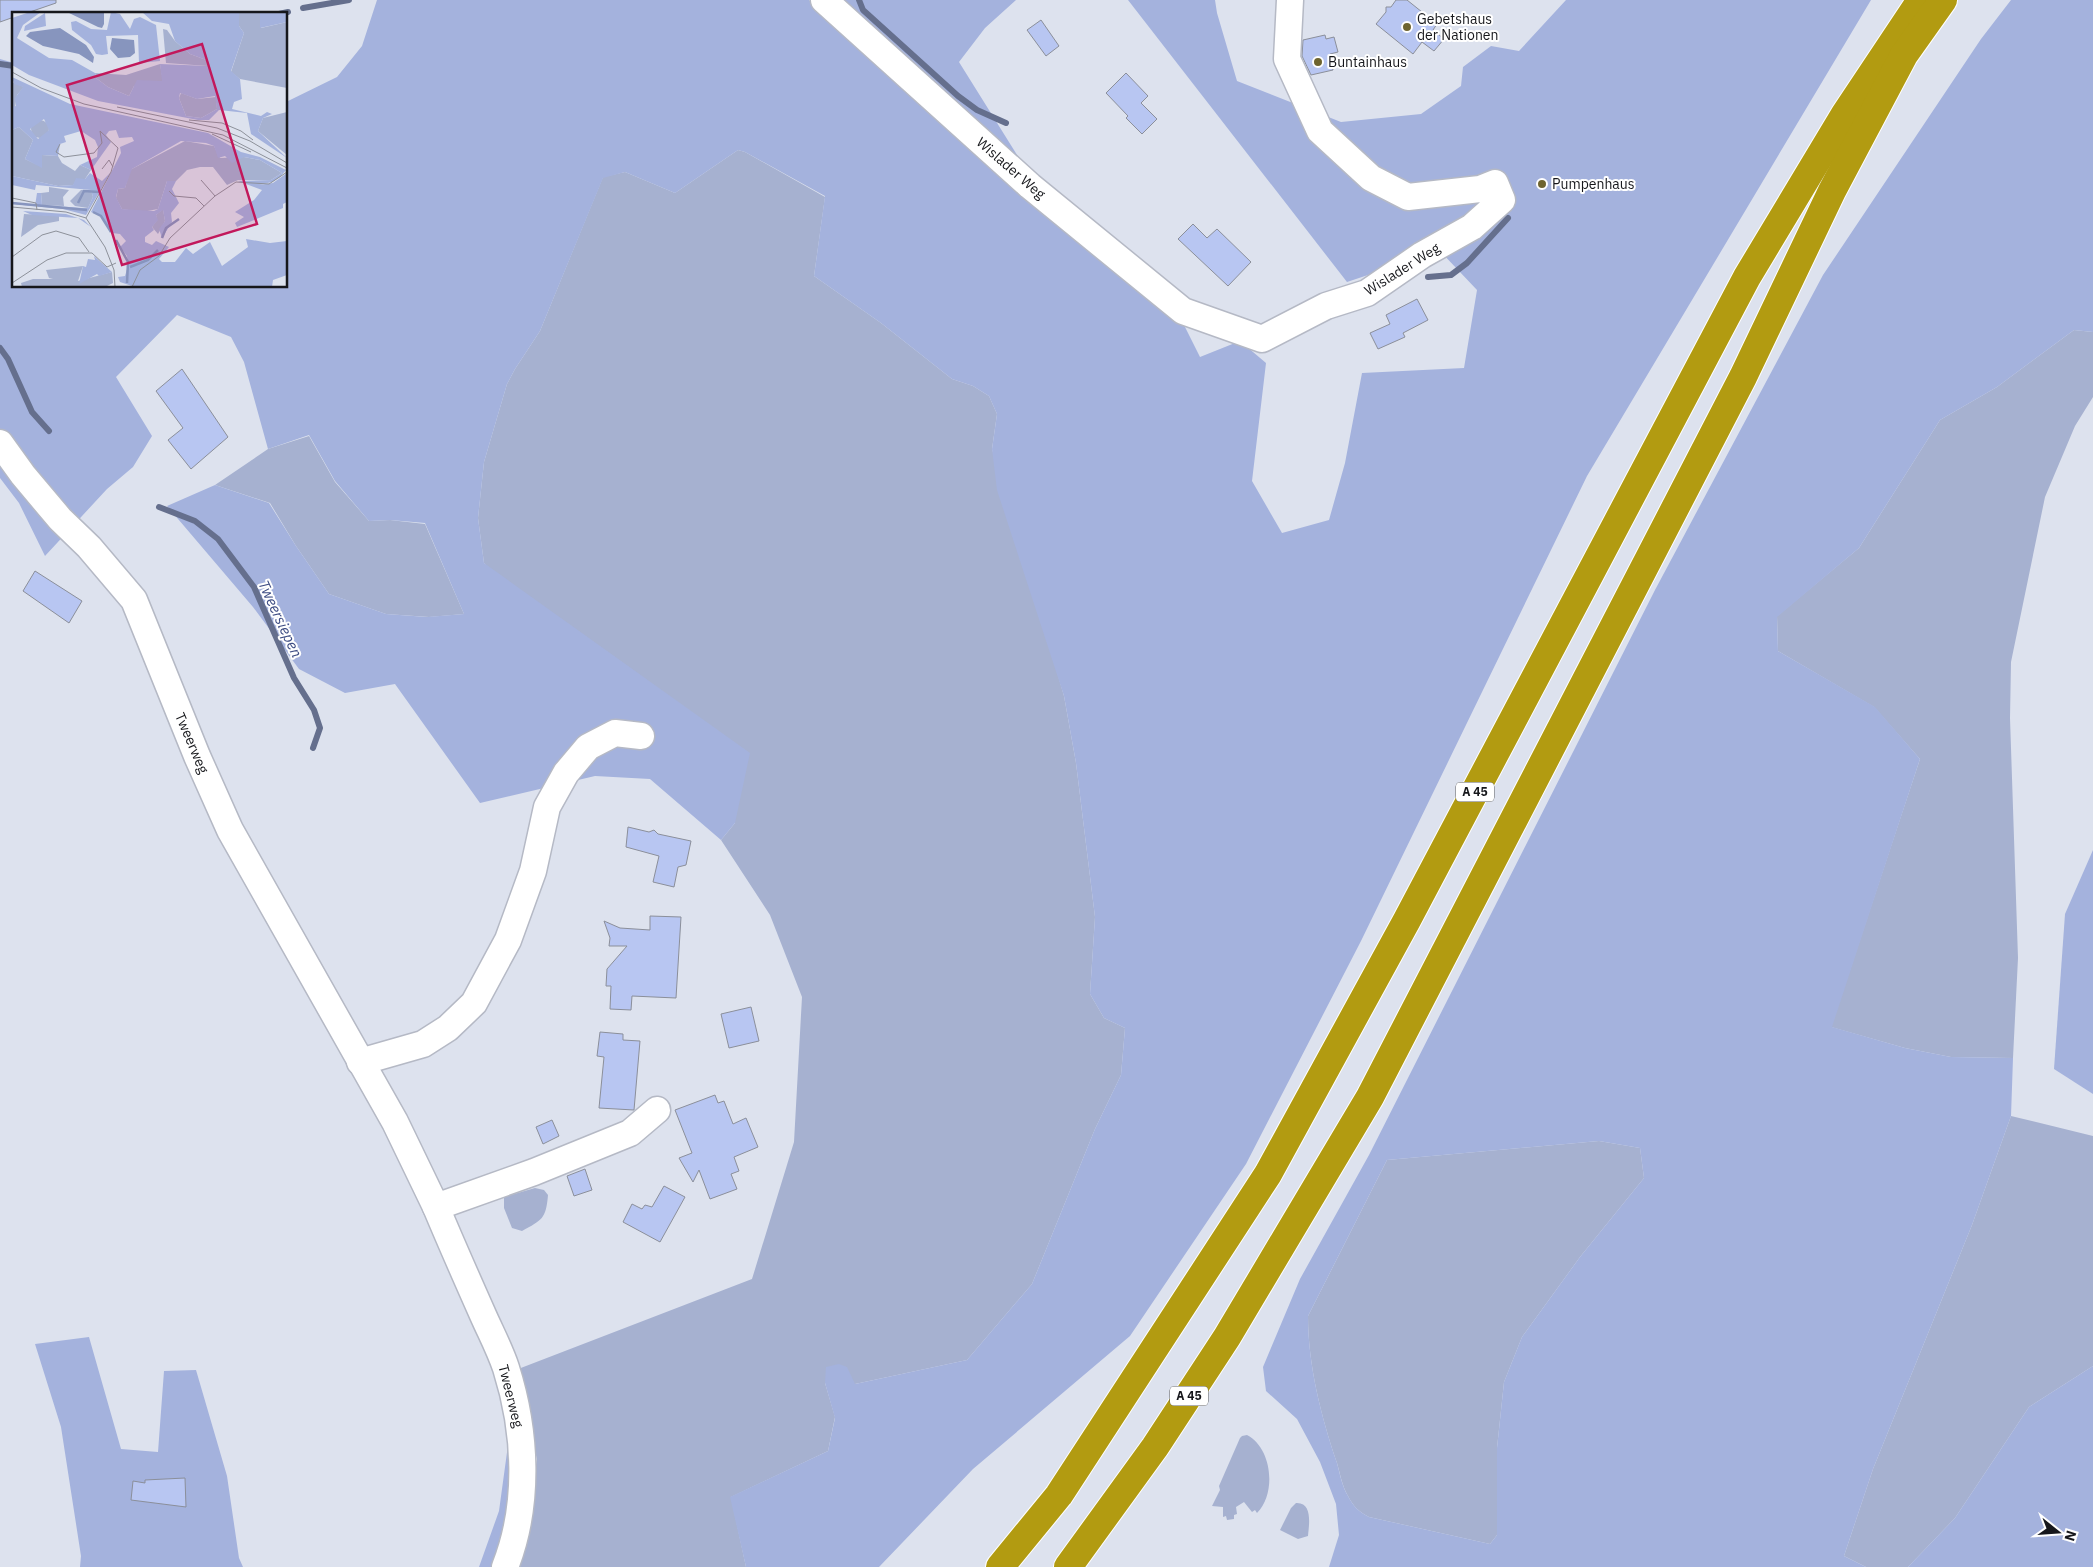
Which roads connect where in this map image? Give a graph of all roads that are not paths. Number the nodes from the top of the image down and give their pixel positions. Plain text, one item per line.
1 (824, 0) edge
2 (1290, 0) edge
3 (1921, 0) edge
4 (1942, 0) edge
5 (0, 443) edge
6 (642, 736) dead end
7 (360, 1062) junction
8 (657, 1110) dead end
9 (436, 1207) junction
10 (505, 1567) edge
11 (1000, 1567) edge
12 (1068, 1567) edge

1 - 2 street, Wislader Weg
3 - 11 highway, A 45
4 - 12 highway, A 45
5 - 7 street, Tweerweg
6 - 7 street
7 - 9 street, Tweerweg
8 - 9 street
9 - 10 street, Tweerweg

